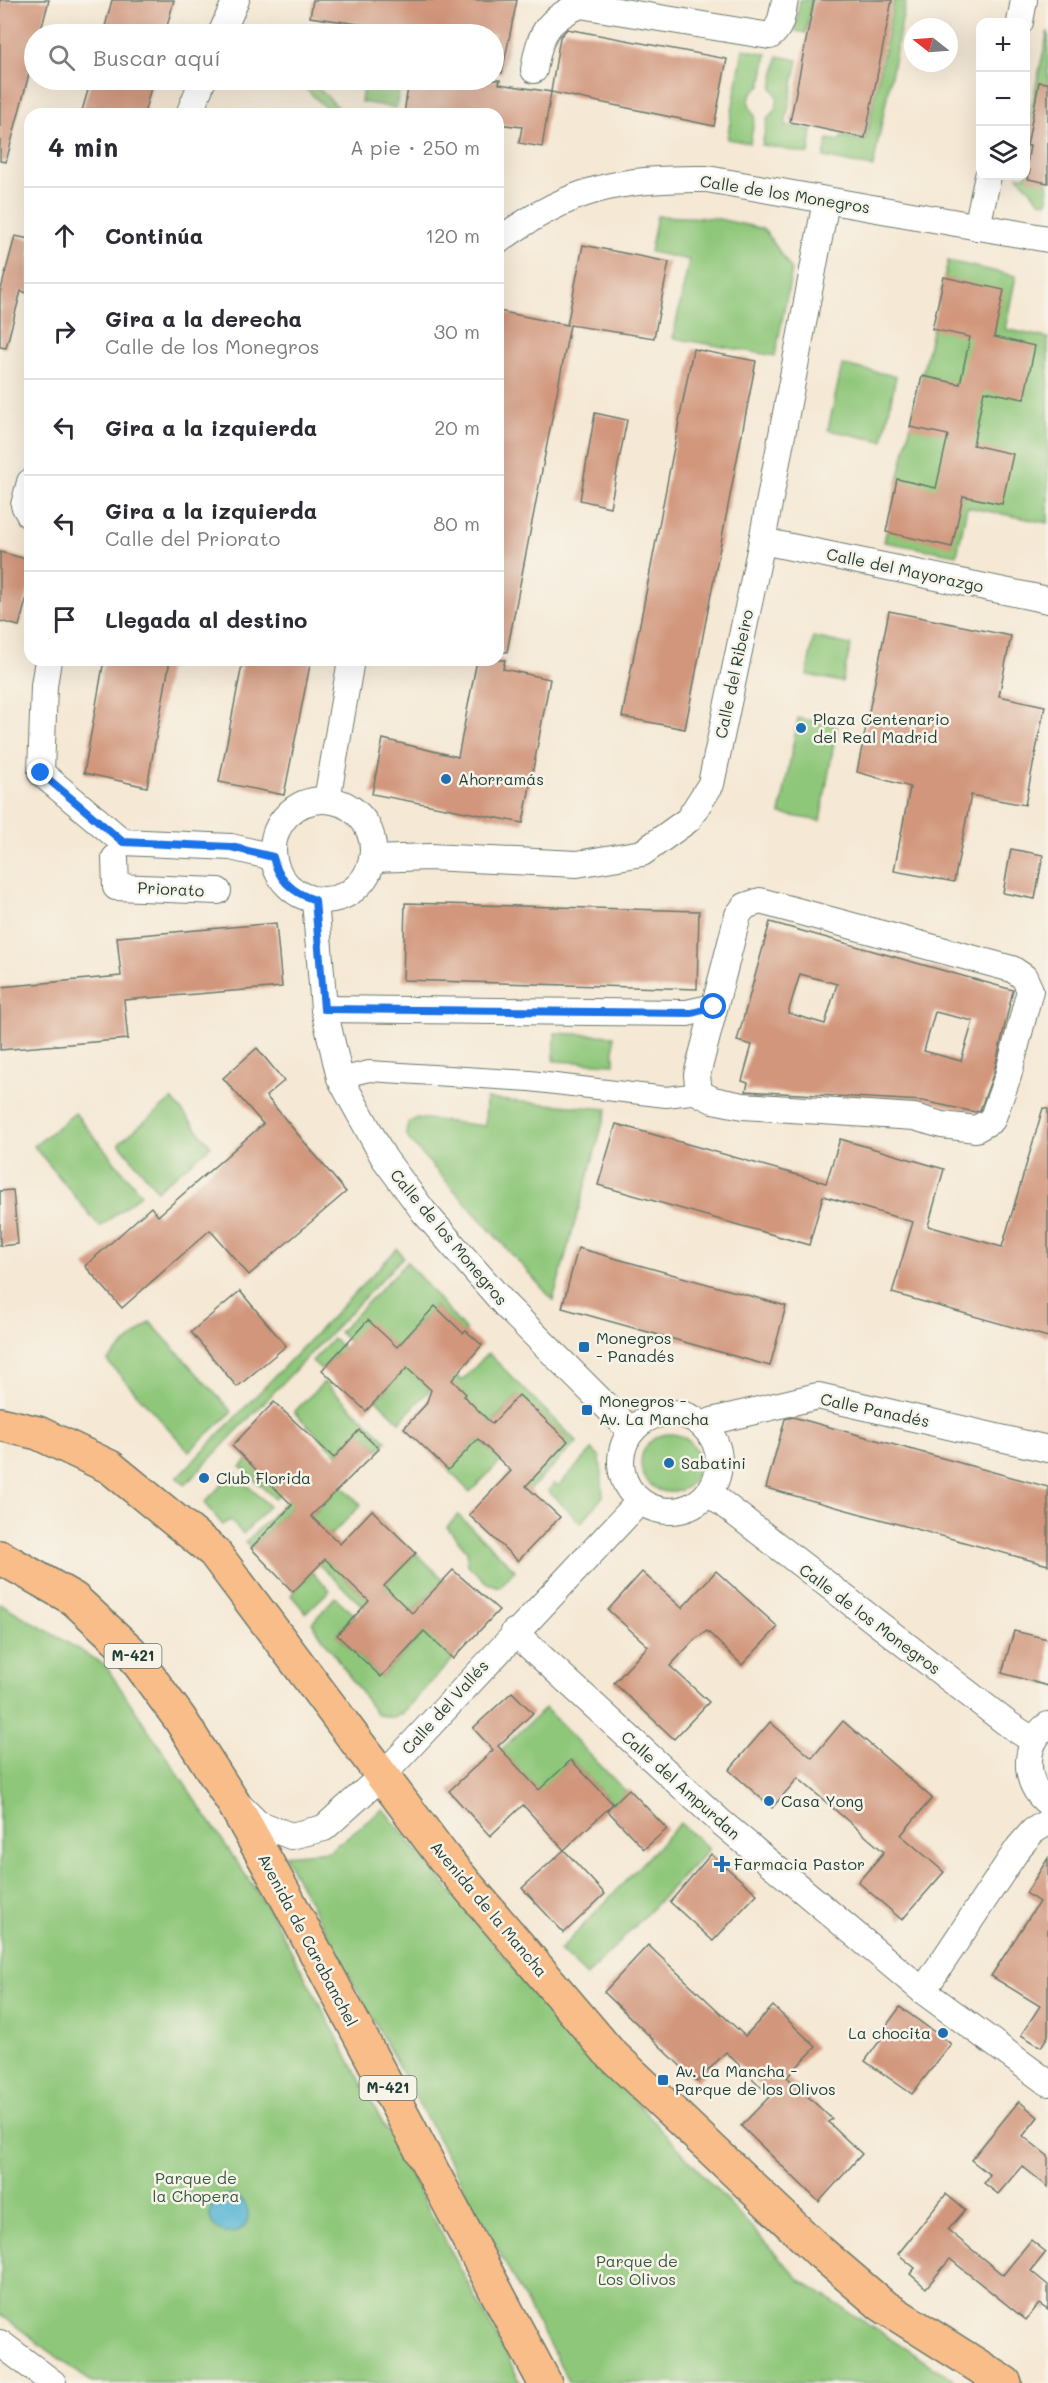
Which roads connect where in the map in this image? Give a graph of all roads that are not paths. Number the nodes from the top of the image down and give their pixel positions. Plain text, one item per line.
1 (236, 0) edge
2 (785, 0) edge
3 (1024, 0) edge
4 (1021, 18) edge
5 (225, 24) edge
6 (534, 70) dead end
7 (199, 90) edge
8 (191, 108) edge
9 (987, 180) edge
10 (826, 201) junction
11 (977, 227) junction
12 (504, 237) edge
13 (1048, 240) edge
14 (762, 541) junction
15 (1048, 600) edge
16 (47, 666) edge
17 (350, 666) edge
18 (327, 800) junction
19 (273, 857) junction
20 (115, 858) dead end
21 (372, 859) junction
22 (218, 891) dead end
23 (315, 900) junction
24 (714, 1007) junction
25 (324, 1009) junction
26 (340, 1078) junction
27 (699, 1093) junction
28 (0, 1424) edge
29 (705, 1428) junction
30 (630, 1431) junction
31 (1048, 1449) edge
32 (709, 1493) junction
33 (639, 1502) junction
34 (0, 1557) edge
35 (514, 1632) junction
36 (1041, 1733) edge
37 (383, 1775) junction
38 (228, 1794) junction
39 (1048, 1803) edge
40 (1048, 1822) edge
41 (930, 1996) junction
42 (1048, 2071) edge
43 (1048, 2082) edge
44 (0, 2343) edge
45 (53, 2383) edge
46 (545, 2383) edge
47 (1005, 2383) edge

1 - 5 street
2 - 6 street
3 - 4 street
7 - 8 street
9 - 11 street
10 - 11 street, Calle de los Monegros
10 - 12 street, Calle de los Monegros
10 - 14 street, Calle del Ribeiro
11 - 13 street, Calle de los Monegros
14 - 15 street, Calle del Mayorazgo
14 - 21 street, Calle del Ribeiro
16 - 19 street
17 - 18 street
18 - 19 street
18 - 21 street
19 - 23 street
20 - 22 street, Priorato
21 - 23 street
23 - 25 street, Calle de los Monegros
24 - 25 street
24 - 27 street
24 - 27 street
25 - 26 street, Calle de los Monegros
26 - 27 street
26 - 30 street, Calle de los Monegros
28 - 37 main road, Avenida de la Mancha
29 - 30 street
29 - 31 street, Calle Panadés
29 - 32 street
30 - 33 street
32 - 33 street
32 - 36 street, Calle de los Monegros
33 - 35 street, Calle del Vallés
34 - 38 main road, Avenida de Carabanchel / M-421
35 - 37 street, Calle del Vallés
35 - 41 street, Calle del Ampurdan
36 - 39 street
37 - 38 street, Calle del Vallés
37 - 47 main road, Avenida de la Mancha
38 - 46 main road, Avenida de Carabanchel / M-421
40 - 41 street
41 - 42 street, Calle del Ampurdan
41 - 43 street, Calle del Ampurdan
44 - 45 street

